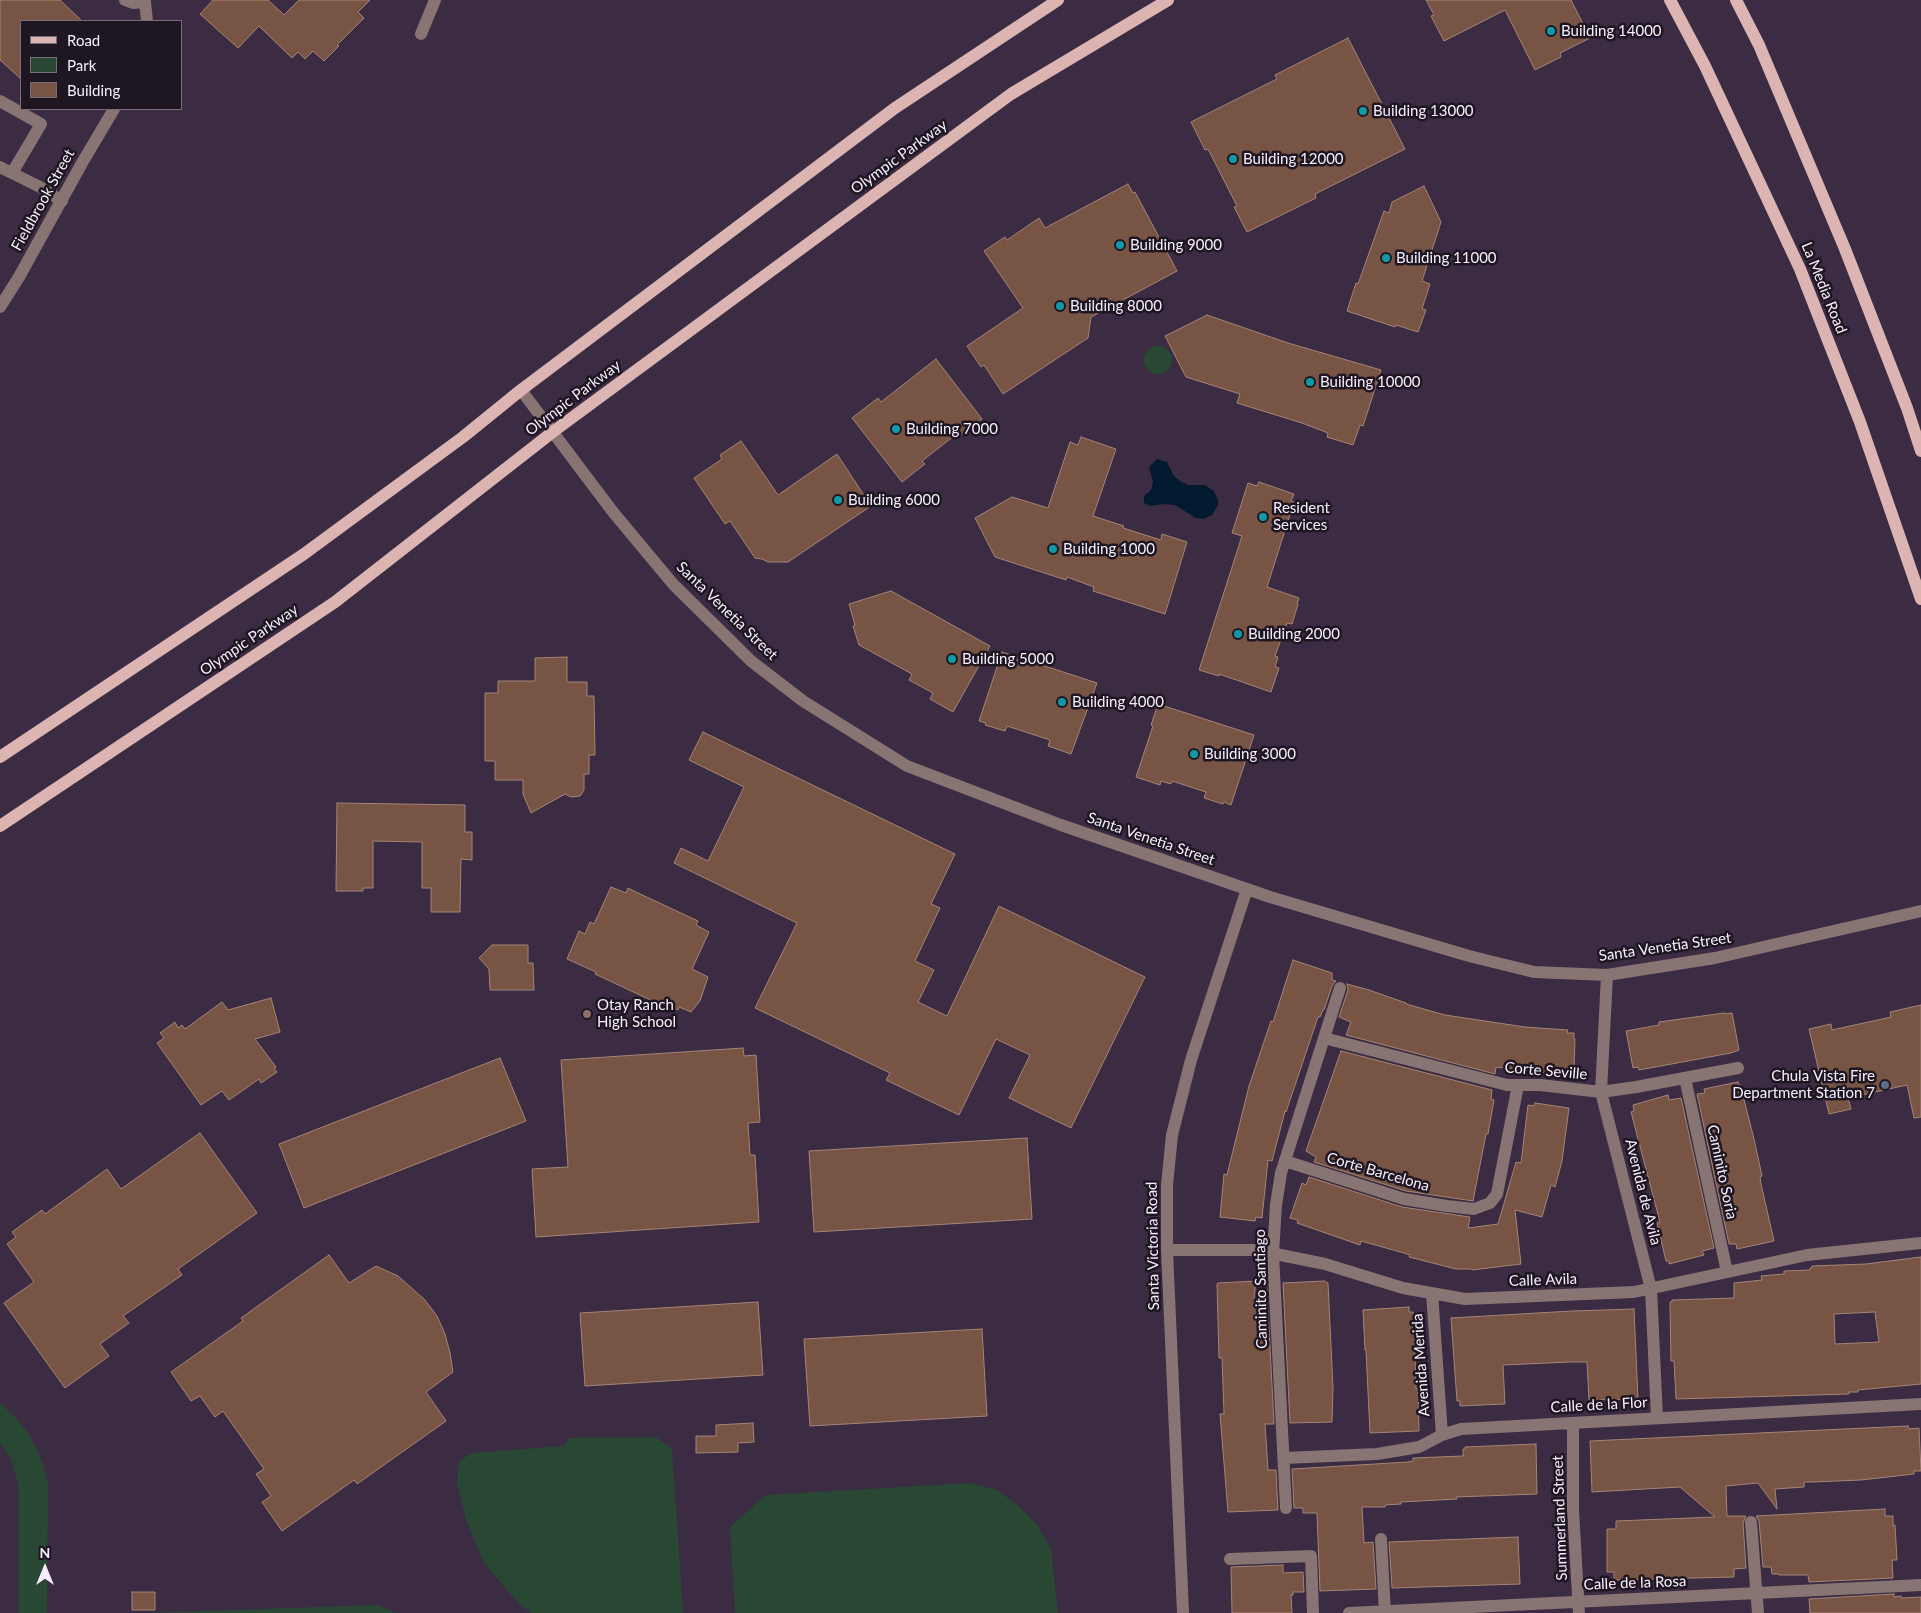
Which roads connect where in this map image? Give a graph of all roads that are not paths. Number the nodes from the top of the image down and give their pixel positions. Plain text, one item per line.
1 (124, 0) edge
2 (434, 0) edge
3 (1058, 0) edge
4 (1168, 0) edge
5 (1670, 0) edge
6 (1736, 0) edge
7 (147, 1) edge
8 (147, 20) edge
9 (421, 34) dead end
10 (0, 101) edge
11 (113, 110) edge
12 (0, 167) edge
13 (12, 173) junction
14 (62, 201) junction
15 (0, 307) edge
16 (521, 390) junction
17 (554, 432) junction
18 (1921, 451) edge
19 (1921, 599) edge
20 (0, 757) edge
21 (0, 826) edge
22 (1247, 890) junction
23 (1921, 911) edge
24 (1607, 975) junction
25 (1340, 988) dead end
26 (1324, 1038) junction
27 (1738, 1068) dead end
28 (1685, 1078) junction
29 (1518, 1085) junction
30 (1600, 1092) junction
31 (1285, 1161) junction
32 (1921, 1243) edge
33 (1167, 1250) junction
34 (1273, 1254) junction
35 (1728, 1272) junction
36 (1651, 1289) junction
37 (1432, 1293) junction
38 (1921, 1404) edge
39 (1657, 1418) junction
40 (1574, 1422) junction
41 (1442, 1435) junction
42 (1284, 1458) junction
43 (1286, 1508) dead end
44 (1751, 1522) dead end
45 (1381, 1539) dead end
46 (1230, 1559) dead end
47 (1921, 1585) edge
48 (1756, 1594) junction
49 (1579, 1607) edge
50 (1385, 1612) edge
51 (1183, 1613) edge
52 (1313, 1613) edge
53 (1350, 1613) edge
54 (1758, 1613) edge

1 - 7 street
2 - 9 street
3 - 16 main road
4 - 17 main road, Olympic Parkway
5 - 19 main road, La Media Road
6 - 18 main road
7 - 8 street
10 - 13 street
11 - 14 street, Fieldbrook Street
12 - 13 street
13 - 14 street
14 - 15 street, Fieldbrook Street
16 - 17 street, Santa Venetia Street
16 - 20 main road
17 - 21 main road, Olympic Parkway
17 - 22 street, Santa Venetia Street
22 - 24 street, Santa Venetia Street
22 - 33 street, Santa Victoria Road
23 - 24 street, Santa Venetia Street
24 - 30 street, Avenida de Avila
25 - 26 street, Caminito Santiago
26 - 29 street, Corte Seville
26 - 31 street, Caminito Santiago
27 - 28 street, Corte Seville
28 - 30 street, Corte Seville
28 - 35 street, Caminito Soria
29 - 30 street, Corte Seville
29 - 31 street, Corte Barcelona
30 - 36 street, Avenida de Avila
31 - 34 street, Caminito Santiago
32 - 35 street, Calle Avila
33 - 34 street, Calle Avila
33 - 51 street, Santa Victoria Road
34 - 37 street, Calle Avila
34 - 42 street, Caminito Santiago
35 - 36 street, Calle Avila
36 - 37 street, Calle Avila
36 - 39 street, Avenida de Avila
37 - 41 street, Avenida Merida
38 - 39 street, Calle de la Flor
39 - 40 street, Calle de la Flor
40 - 41 street, Calle de la Flor
40 - 49 street, Summerland Street
41 - 42 street, Calle de la Flor
42 - 43 street, Caminito Santiago
44 - 48 street
45 - 50 street
46 - 52 street
47 - 48 street, Calle de la Rosa
48 - 49 street, Calle de la Rosa
48 - 54 street
49 - 50 street, Calle de la Rosa
50 - 53 street, Calle de la Rosa

